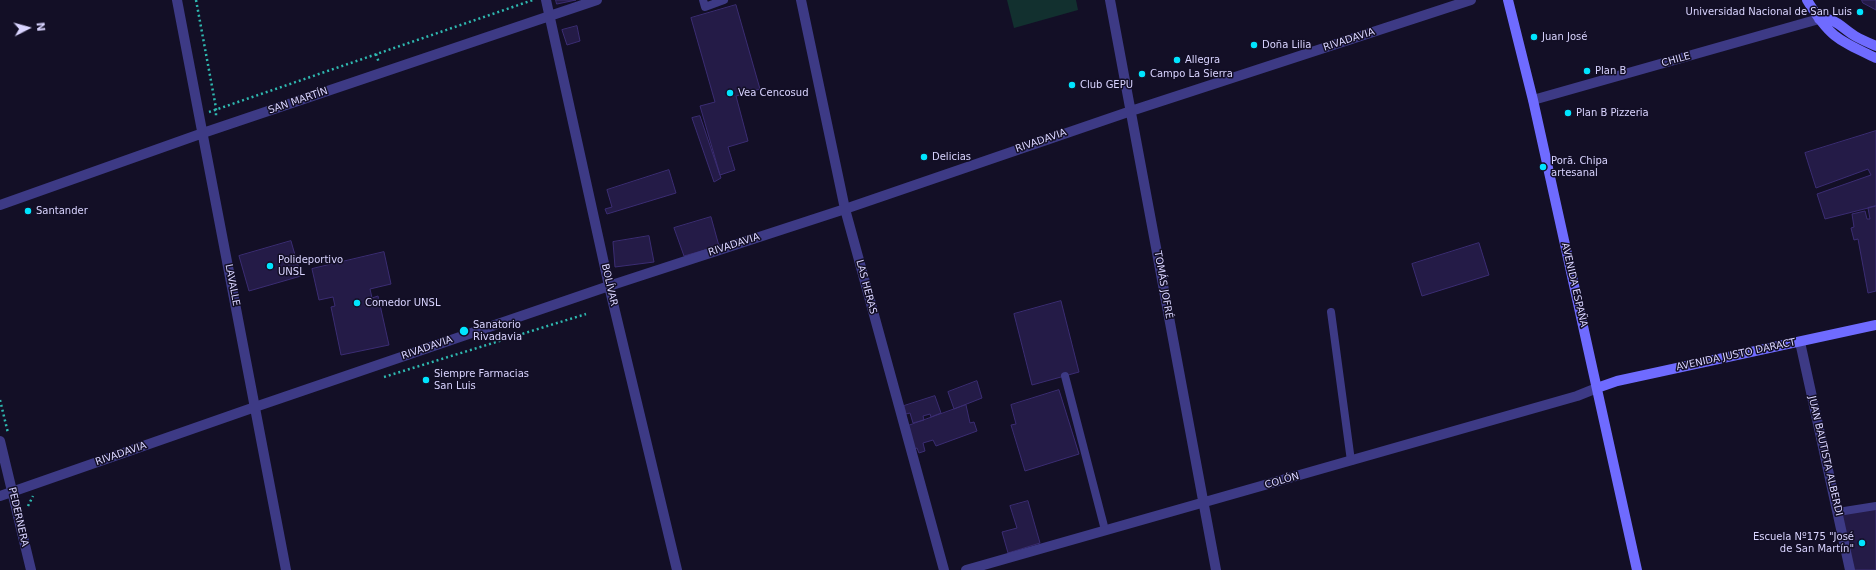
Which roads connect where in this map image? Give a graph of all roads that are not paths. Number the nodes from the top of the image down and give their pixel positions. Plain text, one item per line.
1 (177, 0) edge
2 (546, 0) edge
3 (597, 0) edge
4 (703, 0) edge
5 (724, 0) edge
6 (801, 0) edge
7 (1110, 0) edge
8 (1471, 0) edge
9 (1508, 0) edge
10 (1807, 0) edge
11 (549, 16) junction
12 (1819, 19) junction
13 (1876, 46) edge
14 (1876, 58) edge
15 (1532, 100) junction
16 (1131, 110) junction
17 (203, 133) junction
18 (0, 206) edge
19 (845, 209) junction
20 (609, 286) junction
21 (1331, 312) dead end
22 (1876, 325) edge
23 (1800, 342) junction
24 (1065, 376) dead end
25 (1597, 388) junction
26 (255, 407) junction
27 (0, 441) edge
28 (1351, 461) junction
29 (12, 492) junction
30 (0, 496) edge
31 (1202, 503) junction
32 (1876, 506) edge
33 (1838, 512) junction
34 (1105, 530) junction
35 (31, 570) edge
36 (286, 570) edge
37 (677, 570) edge
38 (944, 570) edge
39 (966, 570) edge
40 (1216, 570) edge
41 (1637, 570) edge
42 (1850, 570) edge

1 - 17 street, LAVALLE
2 - 11 street, BOLÍVAR
3 - 11 street, SAN MARTÍN
4 - 5 lane
6 - 19 street, LAS HERAS
7 - 16 street, TOMÁS JOFRÉ
8 - 16 street, RIVADAVIA
9 - 15 main road, AVENIDA ESPAÑA
10 - 12 main road
11 - 17 street, SAN MARTÍN
11 - 20 street, BOLÍVAR
12 - 13 main road
12 - 14 main road
12 - 15 street, CHILE
15 - 25 main road, AVENIDA ESPAÑA
16 - 19 street, RIVADAVIA
16 - 31 street, TOMÁS JOFRÉ
17 - 18 street, SAN MARTÍN
17 - 26 street, LAVALLE
19 - 20 street, RIVADAVIA
19 - 38 street, LAS HERAS
20 - 26 street, RIVADAVIA
20 - 37 street, BOLÍVAR
21 - 28 lane
22 - 23 main road, AVENIDA JUSTO DARACT
23 - 25 main road, AVENIDA JUSTO DARACT
23 - 33 street, JUAN BAUTISTA ALBERDI
24 - 34 lane
25 - 28 street, COLÓN
25 - 41 main road, AVENIDA ESPAÑA
26 - 29 street, RIVADAVIA
26 - 36 street, LAVALLE
27 - 29 street, PEDERNERA
28 - 31 street, COLÓN
29 - 30 street, RIVADAVIA
29 - 35 street, PEDERNERA
31 - 34 street, COLÓN
31 - 40 street, TOMÁS JOFRÉ
32 - 33 lane
33 - 42 street, JUAN BAUTISTA ALBERDI
34 - 39 street, COLÓN

